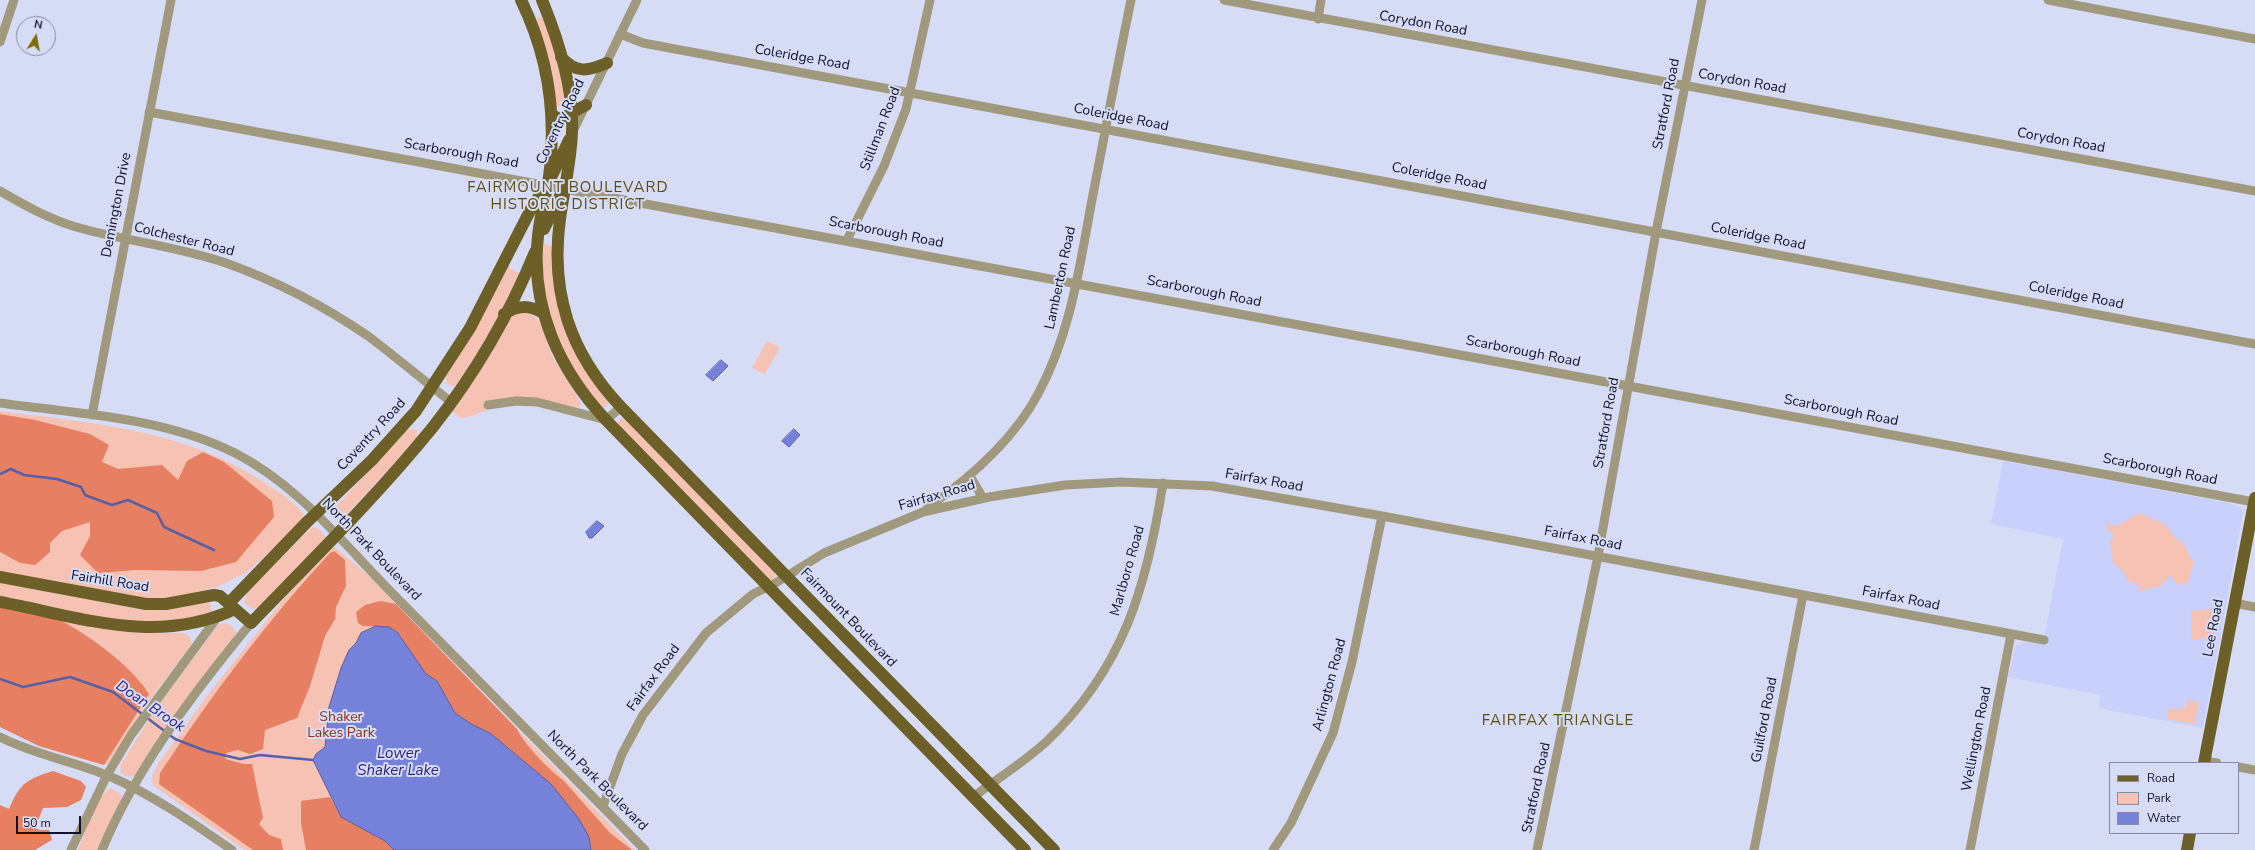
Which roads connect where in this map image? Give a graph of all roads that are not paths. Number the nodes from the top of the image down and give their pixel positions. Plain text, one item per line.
1 (14, 0) edge
2 (171, 0) edge
3 (521, 0) edge
4 (637, 0) edge
5 (930, 0) edge
6 (1131, 0) edge
7 (1224, 0) edge
8 (1321, 0) edge
9 (1702, 0) edge
10 (2048, 0) edge
11 (543, 3) edge
12 (528, 14) junction
13 (1318, 19) junction
14 (620, 34) junction
15 (2255, 39) edge
16 (0, 42) edge
17 (561, 57) junction
18 (607, 63) junction
19 (1686, 86) junction
20 (911, 92) junction
21 (586, 105) junction
22 (149, 112) junction
23 (572, 115) junction
24 (552, 116) junction
25 (1105, 130) junction
26 (572, 132) junction
27 (548, 184) junction
28 (565, 187) junction
29 (0, 191) edge
30 (2255, 191) edge
31 (1656, 232) junction
32 (125, 240) junction
33 (848, 240) junction
34 (537, 247) junction
35 (1076, 283) junction
36 (504, 314) junction
37 (543, 314) junction
38 (2255, 344) edge
39 (1627, 385) junction
40 (432, 387) junction
41 (451, 402) junction
42 (0, 403) edge
43 (488, 405) dead end
44 (621, 407) junction
45 (92, 416) junction
46 (606, 420) junction
47 (970, 476) junction
48 (1163, 483) junction
49 (983, 498) junction
50 (2255, 500) edge
51 (923, 512) junction
52 (316, 513) junction
53 (1382, 516) junction
54 (337, 534) junction
55 (1598, 556) junction
56 (786, 576) junction
57 (0, 577) edge
58 (768, 587) junction
59 (1804, 595) junction
60 (0, 602) edge
61 (2234, 603) junction
62 (232, 606) junction
63 (2255, 607) edge
64 (217, 617) junction
65 (251, 623) junction
66 (2011, 634) junction
67 (2044, 640) dead end
68 (0, 736) edge
69 (2204, 762) edge
70 (2239, 767) edge
71 (2255, 770) edge
72 (107, 775) junction
73 (990, 784) junction
74 (133, 787) junction
75 (973, 797) junction
76 (603, 806) junction
77 (2190, 834) edge
78 (71, 850) edge
79 (102, 850) edge
80 (232, 850) edge
81 (645, 850) edge
82 (1025, 850) edge
83 (1054, 850) edge
84 (1273, 850) edge
85 (1537, 850) edge
86 (1754, 850) edge
87 (1970, 850) edge
88 (2187, 850) edge

1 - 16 street
2 - 22 street, Demington Drive
3 - 12 main road
4 - 14 street, Coventry Road
5 - 20 street, Stillman Road
6 - 25 street, Lamberton Road
7 - 13 street, Corydon Road
8 - 13 street
9 - 19 street, Stratford Road
10 - 15 street
11 - 12 main road
11 - 17 main road, Fairmount Boulevard
12 - 24 main road
13 - 19 street, Corydon Road
14 - 18 street, Coventry Road
14 - 20 street, Coleridge Road
17 - 18 main road
17 - 23 main road, Fairmount Boulevard
18 - 21 street, Coventry Road
19 - 30 street, Corydon Road
19 - 31 street, Stratford Road
20 - 25 street, Coleridge Road
20 - 33 street, Stillman Road
21 - 23 main road
21 - 26 street, Coventry Road
22 - 27 street, Scarborough Road
22 - 32 street, Demington Drive
23 - 24 main road
23 - 26 main road, Fairmount Boulevard
24 - 27 main road
25 - 31 street, Coleridge Road
25 - 35 street, Lamberton Road
26 - 27 main road, Coventry Road
26 - 28 main road, Fairmount Boulevard
27 - 28 street, Scarborough Road
27 - 34 main road
27 - 40 main road, Coventry Road
28 - 33 street, Scarborough Road
28 - 34 main road
28 - 44 main road, Fairmount Boulevard
29 - 32 street, Colchester Road
31 - 38 street, Coleridge Road
31 - 39 street, Stratford Road
32 - 40 street, Colchester Road
32 - 45 street, Demington Drive
33 - 35 street, Scarborough Road
34 - 36 main road
34 - 37 main road
35 - 39 street, Scarborough Road
35 - 47 street, Lamberton Road
36 - 37 main road
36 - 41 main road
37 - 46 main road
39 - 50 street, Scarborough Road
39 - 55 street, Stratford Road
40 - 41 street, Colchester Road
40 - 52 main road, Coventry Road
41 - 54 main road
42 - 45 street, North Park Boulevard
43 - 46 street
44 - 46 street
44 - 56 main road, Fairmount Boulevard
45 - 52 street, North Park Boulevard
46 - 58 main road
47 - 49 street
47 - 51 street, Lamberton Road
48 - 49 street, Fairfax Road
48 - 53 street, Fairfax Road
48 - 73 street, Marlboro Road
49 - 51 street, Fairfax Road
50 - 61 main road, Lee Road
51 - 56 street, Fairfax Road
52 - 54 street, North Park Boulevard
52 - 62 main road, Coventry Road
53 - 55 street, Fairfax Road
53 - 84 street, Arlington Road
54 - 65 main road
54 - 76 street, North Park Boulevard
55 - 59 street, Fairfax Road
55 - 85 street, Stratford Road
56 - 58 street, Fairfax Road
56 - 73 main road, Fairmount Boulevard
57 - 62 main road, Fairhill Road
58 - 75 main road
58 - 76 street, Fairfax Road
59 - 66 street, Fairfax Road
59 - 86 street, Guilford Road
60 - 64 main road
61 - 63 street
61 - 69 main road, Lee Road
62 - 64 main road
62 - 65 main road, Fairhill Road
64 - 72 street
65 - 74 street
66 - 67 street, Fairfax Road
66 - 87 street, Wellington Road
68 - 72 street
70 - 71 street
72 - 74 street
72 - 78 street
73 - 75 street, Marlboro Road
73 - 83 main road, Fairmount Boulevard
74 - 79 street
74 - 80 street
75 - 82 main road
76 - 81 street, North Park Boulevard
77 - 88 main road

